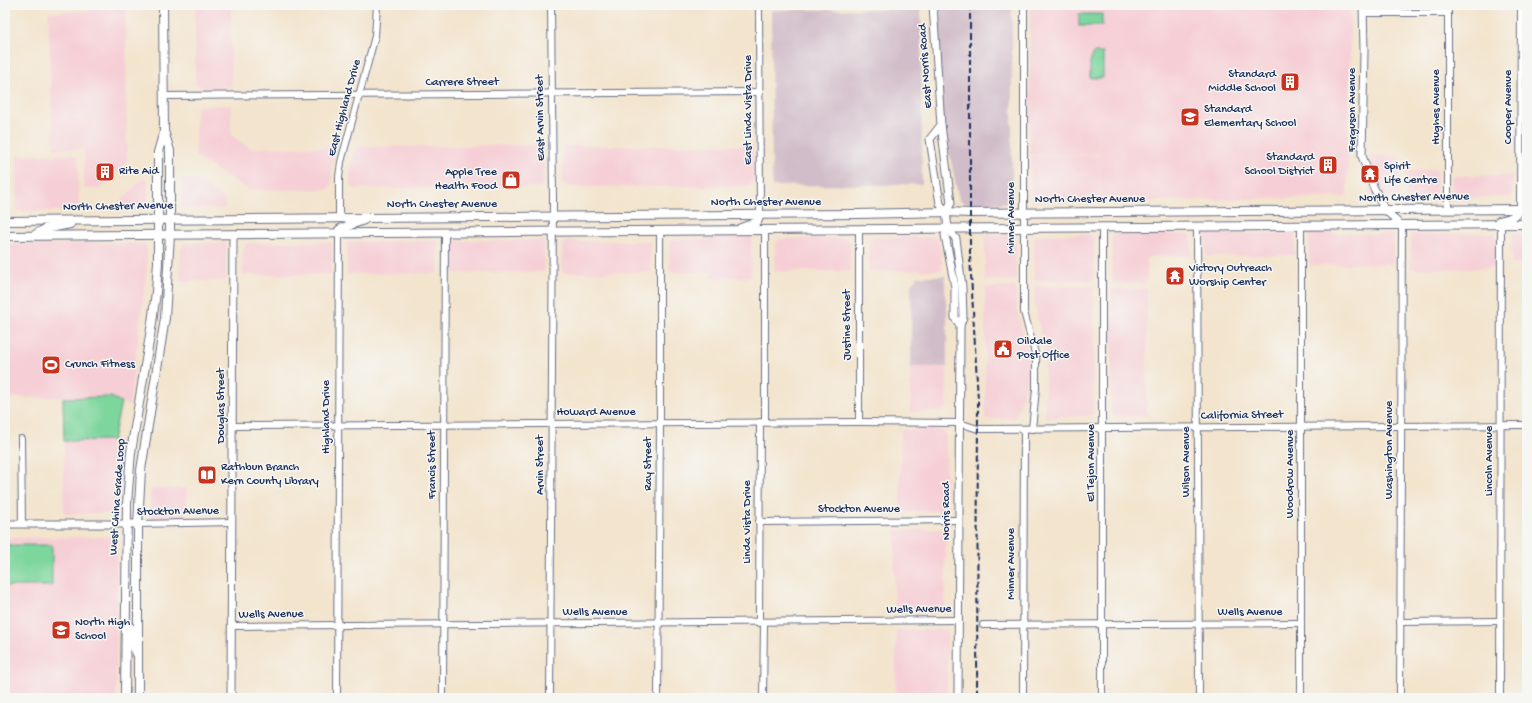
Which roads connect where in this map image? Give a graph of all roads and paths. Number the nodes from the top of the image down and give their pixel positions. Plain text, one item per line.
1 (163, 5) edge
2 (377, 5) edge
3 (551, 5) edge
4 (759, 5) edge
5 (933, 5) edge
6 (1024, 5) edge
7 (1363, 5) edge
8 (1448, 5) edge
9 (1521, 5) edge
10 (1363, 13) junction
11 (1448, 13) junction
12 (760, 92) junction
13 (552, 94) junction
14 (359, 95) junction
15 (164, 96) junction
16 (941, 125) junction
17 (164, 131) junction
18 (1523, 209) edge
19 (1448, 210) junction
20 (1385, 211) junction
21 (946, 212) junction
22 (1023, 213) junction
23 (760, 215) junction
24 (552, 216) junction
25 (339, 218) junction
26 (370, 218) junction
27 (5, 220) edge
28 (89, 220) junction
29 (1488, 224) junction
30 (1502, 224) junction
31 (1527, 224) edge
32 (1402, 225) junction
33 (158, 226) junction
34 (1197, 226) junction
35 (1301, 226) junction
36 (170, 227) junction
37 (1102, 227) junction
38 (948, 228) junction
39 (1023, 228) junction
40 (859, 229) junction
41 (660, 230) junction
42 (735, 230) junction
43 (765, 230) junction
44 (552, 231) junction
45 (445, 232) junction
46 (339, 233) junction
47 (233, 234) junction
48 (34, 235) junction
49 (5, 236) edge
50 (139, 405) junction
51 (150, 408) junction
52 (762, 422) junction
53 (859, 422) junction
54 (959, 423) junction
55 (552, 424) junction
56 (660, 424) junction
57 (444, 425) junction
58 (1501, 425) junction
59 (1527, 425) edge
60 (233, 426) junction
61 (338, 426) junction
62 (1401, 426) junction
63 (1302, 427) junction
64 (1103, 428) junction
65 (1198, 428) junction
66 (1024, 429) junction
67 (1032, 429) junction
68 (21, 439) dead end
69 (958, 520) junction
70 (232, 522) junction
71 (759, 522) junction
72 (5, 524) edge
73 (22, 524) junction
74 (127, 524) junction
75 (138, 524) junction
76 (958, 620) junction
77 (1500, 621) junction
78 (1400, 622) junction
79 (658, 623) junction
80 (762, 623) junction
81 (1301, 623) junction
82 (551, 624) junction
83 (983, 624) dead end
84 (1023, 624) junction
85 (1102, 624) junction
86 (1198, 624) junction
87 (337, 625) junction
88 (443, 625) junction
89 (125, 626) junction
90 (231, 626) junction
91 (138, 654) junction
92 (125, 698) edge
93 (138, 698) edge
94 (231, 698) edge
95 (337, 698) edge
96 (443, 698) edge
97 (550, 698) edge
98 (658, 698) edge
99 (764, 698) edge
100 (958, 698) edge
101 (1023, 698) edge
102 (1102, 698) edge
103 (1199, 698) edge
104 (1301, 698) edge
105 (1400, 698) edge
106 (1500, 698) edge

1 - 15 main road
2 - 14 street, East Highland Drive
3 - 13 street, East Arvin Street
4 - 12 street, East Linda Vista Drive
5 - 16 street, East Norris Road
6 - 22 street, Minner Avenue
7 - 10 street, Ferguson Avenue
8 - 11 street, Hughes Avenue
9 - 18 street, Cooper Avenue
10 - 11 street
10 - 20 street, Ferguson Avenue
11 - 19 street, Hughes Avenue
12 - 13 street, Carrere Street
12 - 23 street, East Linda Vista Drive
13 - 14 street, Carrere Street
13 - 24 street, East Arvin Street
14 - 15 street, Carrere Street
14 - 25 street, East Highland Drive
15 - 17 main road
16 - 21 street, East Norris Road
16 - 21 street, East Norris Road
17 - 33 main road, West China Grade Loop
17 - 36 main road, West China Grade Loop
18 - 19 main road, North Chester Avenue
18 - 29 main road
19 - 20 main road, North Chester Avenue
20 - 22 main road, North Chester Avenue
20 - 32 street
21 - 22 main road, North Chester Avenue
21 - 23 main road, North Chester Avenue
21 - 38 street, East Norris Road
22 - 39 street, Minner Avenue
23 - 24 main road, North Chester Avenue
23 - 42 main road
24 - 26 main road, North Chester Avenue
24 - 44 street, East Arvin Street
25 - 26 main road, North Chester Avenue
25 - 36 main road, North Chester Avenue
26 - 46 main road
27 - 28 main road, North Chester Avenue
28 - 33 main road, North Chester Avenue
28 - 48 main road
29 - 30 main road, North Chester Avenue
29 - 32 main road, North Chester Avenue
30 - 31 main road, North Chester Avenue
30 - 58 street, Lincoln Avenue
32 - 35 main road, North Chester Avenue
32 - 62 street, Washington Avenue
33 - 36 main road, North Chester Avenue
33 - 36 main road, North Chester Avenue
33 - 48 main road, North Chester Avenue
33 - 50 main road, West China Grade Loop
34 - 35 main road, North Chester Avenue
34 - 37 main road, North Chester Avenue
34 - 65 street, Wilson Avenue
35 - 63 street, Woodrow Avenue
36 - 47 main road, North Chester Avenue
36 - 51 main road, West China Grade Loop
37 - 39 main road, North Chester Avenue
37 - 64 street, El Tejon Avenue
38 - 39 main road, North Chester Avenue
38 - 40 main road, North Chester Avenue
38 - 54 street, Norris Road
39 - 67 street, Minner Avenue
40 - 43 main road, North Chester Avenue
40 - 53 street, Justine Street
41 - 42 main road, North Chester Avenue
41 - 44 main road, North Chester Avenue
41 - 56 street, Ray Street
42 - 43 main road, North Chester Avenue
43 - 52 street, Linda Vista Drive
44 - 45 main road, North Chester Avenue
44 - 55 street, Arvin Street
45 - 46 main road, North Chester Avenue
45 - 57 street, Francis Street
46 - 47 main road, North Chester Avenue
46 - 61 street, Highland Drive
47 - 60 street, Douglas Street
48 - 49 main road, North Chester Avenue
50 - 51 main road
50 - 74 main road, West China Grade Loop
51 - 75 main road, West China Grade Loop
52 - 53 street, Howard Avenue
52 - 56 street, Howard Avenue
52 - 71 street, Linda Vista Drive
53 - 54 street, Howard Avenue
54 - 66 street, California Street
54 - 69 street, Norris Road
55 - 56 street, Howard Avenue
55 - 57 street, Howard Avenue
55 - 82 street, Arvin Street
56 - 79 street, Ray Street
57 - 61 street, Howard Avenue
57 - 88 street, Francis Street
58 - 59 street, California Street
58 - 62 street, California Street
58 - 77 street, Lincoln Avenue
60 - 61 street, Howard Avenue
60 - 70 street, Douglas Street
61 - 87 street, Highland Drive
62 - 63 street, California Street
62 - 78 street, Washington Avenue
63 - 65 street, California Street
63 - 81 street, Woodrow Avenue
64 - 65 street, California Street
64 - 67 street, California Street
64 - 85 street, El Tejon Avenue
65 - 86 street, Wilson Avenue
66 - 67 street, California Street
66 - 84 street, Minner Avenue
68 - 73 street
69 - 71 street, Stockton Avenue
69 - 76 street, Norris Road
70 - 75 street, Stockton Avenue
70 - 90 street, Douglas Street
71 - 80 street, Linda Vista Drive
72 - 73 street, Stockton Avenue
73 - 74 street, Stockton Avenue
74 - 75 street, Stockton Avenue
74 - 89 main road, West China Grade Loop
75 - 91 main road, West China Grade Loop
76 - 80 street, Wells Avenue
76 - 100 street, Norris Road
77 - 78 street
77 - 106 street, Lincoln Avenue
78 - 105 street, Washington Avenue
79 - 80 street, Wells Avenue
79 - 82 street, Wells Avenue
79 - 98 street, Ray Street
80 - 99 street, Linda Vista Drive
81 - 86 street, Wells Avenue
81 - 104 street, Woodrow Avenue
82 - 88 street, Wells Avenue
82 - 97 street, Arvin Street
83 - 84 street, Wells Avenue
84 - 85 street, Wells Avenue
84 - 101 street, Minner Avenue
85 - 86 street, Wells Avenue
85 - 102 street, El Tejon Avenue
86 - 103 street, Wilson Avenue
87 - 88 street, Wells Avenue
87 - 90 street, Wells Avenue
87 - 95 street, Highland Drive
88 - 96 street, Francis Street
89 - 91 main road
89 - 92 main road, West China Grade Loop
90 - 94 street, Douglas Street
91 - 93 main road, West China Grade Loop

